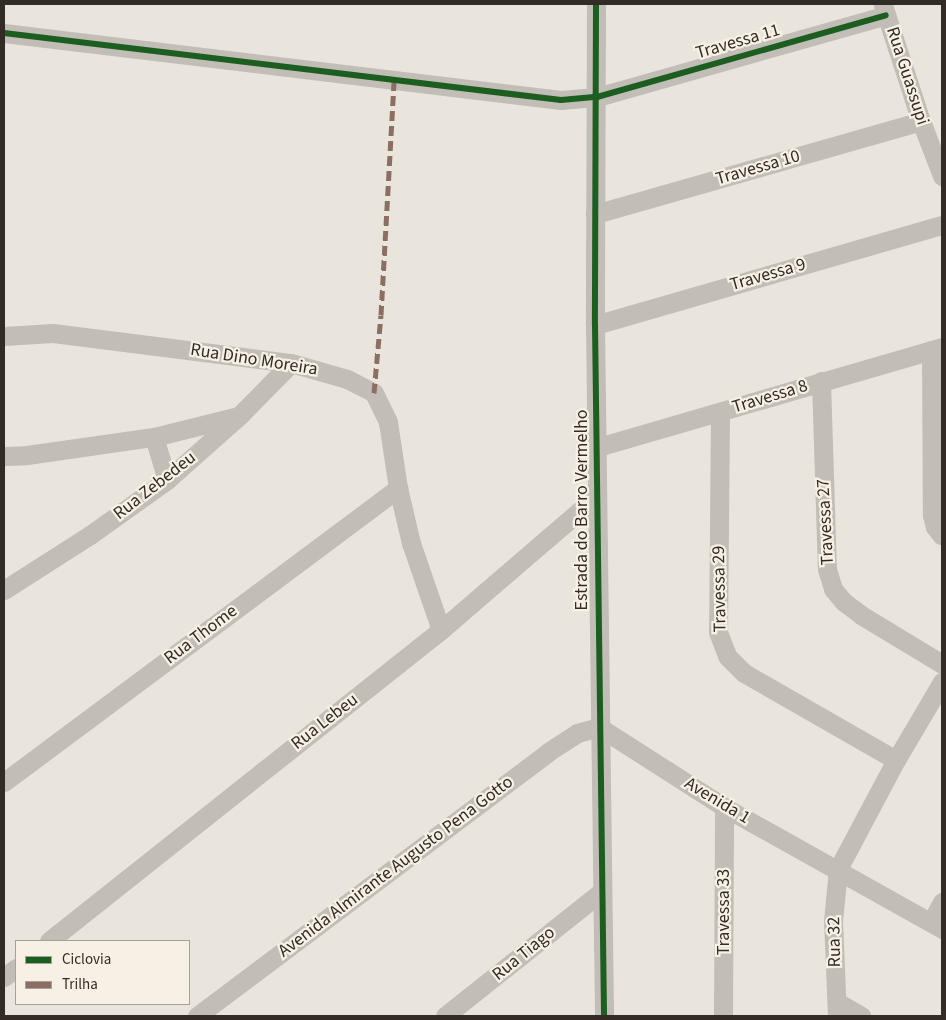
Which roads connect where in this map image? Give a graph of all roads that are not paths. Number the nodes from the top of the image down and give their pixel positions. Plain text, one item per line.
1 (596, 4) edge
2 (885, 10) edge
3 (4, 33) edge
4 (597, 98) junction
5 (921, 121) junction
6 (942, 172) edge
7 (595, 214) junction
8 (942, 225) edge
9 (595, 325) junction
10 (4, 336) edge
11 (937, 349) edge
12 (291, 362) junction
13 (821, 381) junction
14 (720, 412) junction
15 (239, 416) junction
16 (154, 437) junction
17 (598, 447) junction
18 (4, 456) edge
19 (168, 480) junction
20 (398, 488) junction
21 (597, 496) junction
22 (942, 536) edge
23 (4, 590) edge
24 (441, 630) junction
25 (942, 664) edge
26 (942, 682) edge
27 (599, 727) junction
28 (896, 760) junction
29 (4, 782) edge
30 (724, 807) junction
31 (838, 869) junction
32 (602, 891) junction
33 (942, 902) edge
34 (937, 926) edge
35 (50, 940) edge
36 (15, 969) edge
37 (4, 978) edge
38 (836, 1009) edge
39 (198, 1016) edge
40 (445, 1016) edge
41 (604, 1016) edge
42 (723, 1016) edge
43 (861, 1016) edge

1 - 4 street, Estrada do Barro Vermelho
2 - 4 street, Travessa 11
2 - 5 street, Rua Guassupi
3 - 4 street, Travessa 11
4 - 7 street, Estrada do Barro Vermelho
5 - 6 street, Rua Guassupi
5 - 7 street, Travessa 10
7 - 9 street, Estrada do Barro Vermelho
8 - 9 street, Travessa 9
9 - 17 street, Estrada do Barro Vermelho
10 - 12 street, Rua Dino Moreira
11 - 13 street, Travessa 8
11 - 22 street
12 - 15 street, Rua Zebedeu
12 - 20 street, Rua Dino Moreira
13 - 14 street, Travessa 8
13 - 25 street, Travessa 27
14 - 17 street, Travessa 8
14 - 28 street, Travessa 29
15 - 16 street
15 - 19 street, Rua Zebedeu
16 - 18 street
16 - 19 street
17 - 21 street, Estrada do Barro Vermelho
19 - 23 street, Rua Zebedeu
20 - 24 street, Rua Dino Moreira
20 - 29 street, Rua Thome
21 - 24 street, Rua Lebeu
21 - 27 street, Estrada do Barro Vermelho
24 - 35 street, Rua Lebeu
26 - 28 street
27 - 30 street, Avenida 1
27 - 32 street, Estrada do Barro Vermelho
27 - 39 street, Avenida Almirante Augusto Pena Gotto
28 - 31 street
30 - 31 street, Avenida 1
30 - 42 street, Travessa 33
31 - 34 street, Avenida 1
31 - 38 street, Rua 32
32 - 40 street, Rua Tiago
32 - 41 street, Estrada do Barro Vermelho
33 - 34 street
36 - 37 street
38 - 43 street

